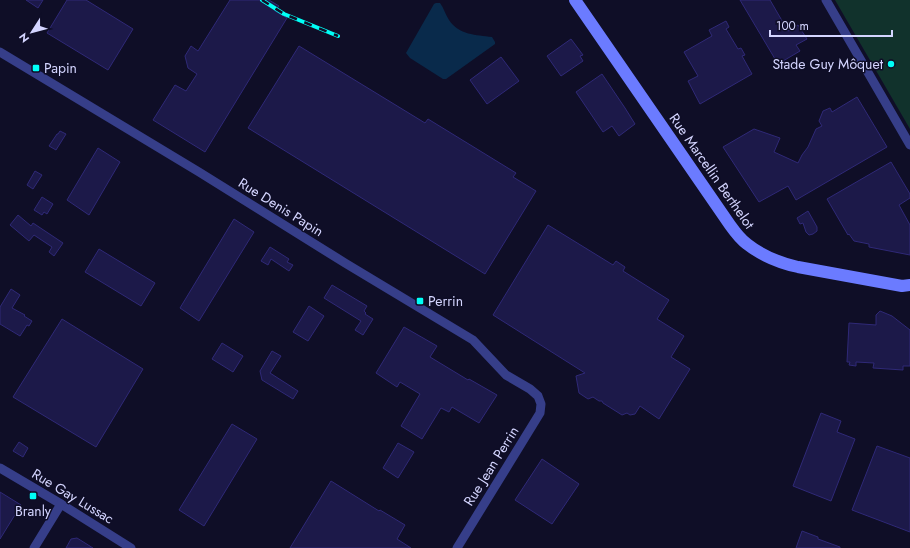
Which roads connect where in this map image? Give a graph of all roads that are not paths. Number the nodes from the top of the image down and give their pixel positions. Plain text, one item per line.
1 (575, 0) edge
2 (826, 0) edge
3 (0, 52) edge
4 (910, 145) edge
5 (907, 287) edge
6 (538, 396) joint
7 (0, 468) edge
8 (61, 504) junction
9 (34, 548) edge
10 (131, 548) edge
11 (457, 548) edge

1 - 5 street, Rue Marcellin Berthelot
2 - 4 street
3 - 6 street, Rue Denis Papin
6 - 11 street, Rue Jean Perrin
7 - 8 street, Rue Gay Lussac
8 - 9 street
8 - 10 street, Rue Gay Lussac

